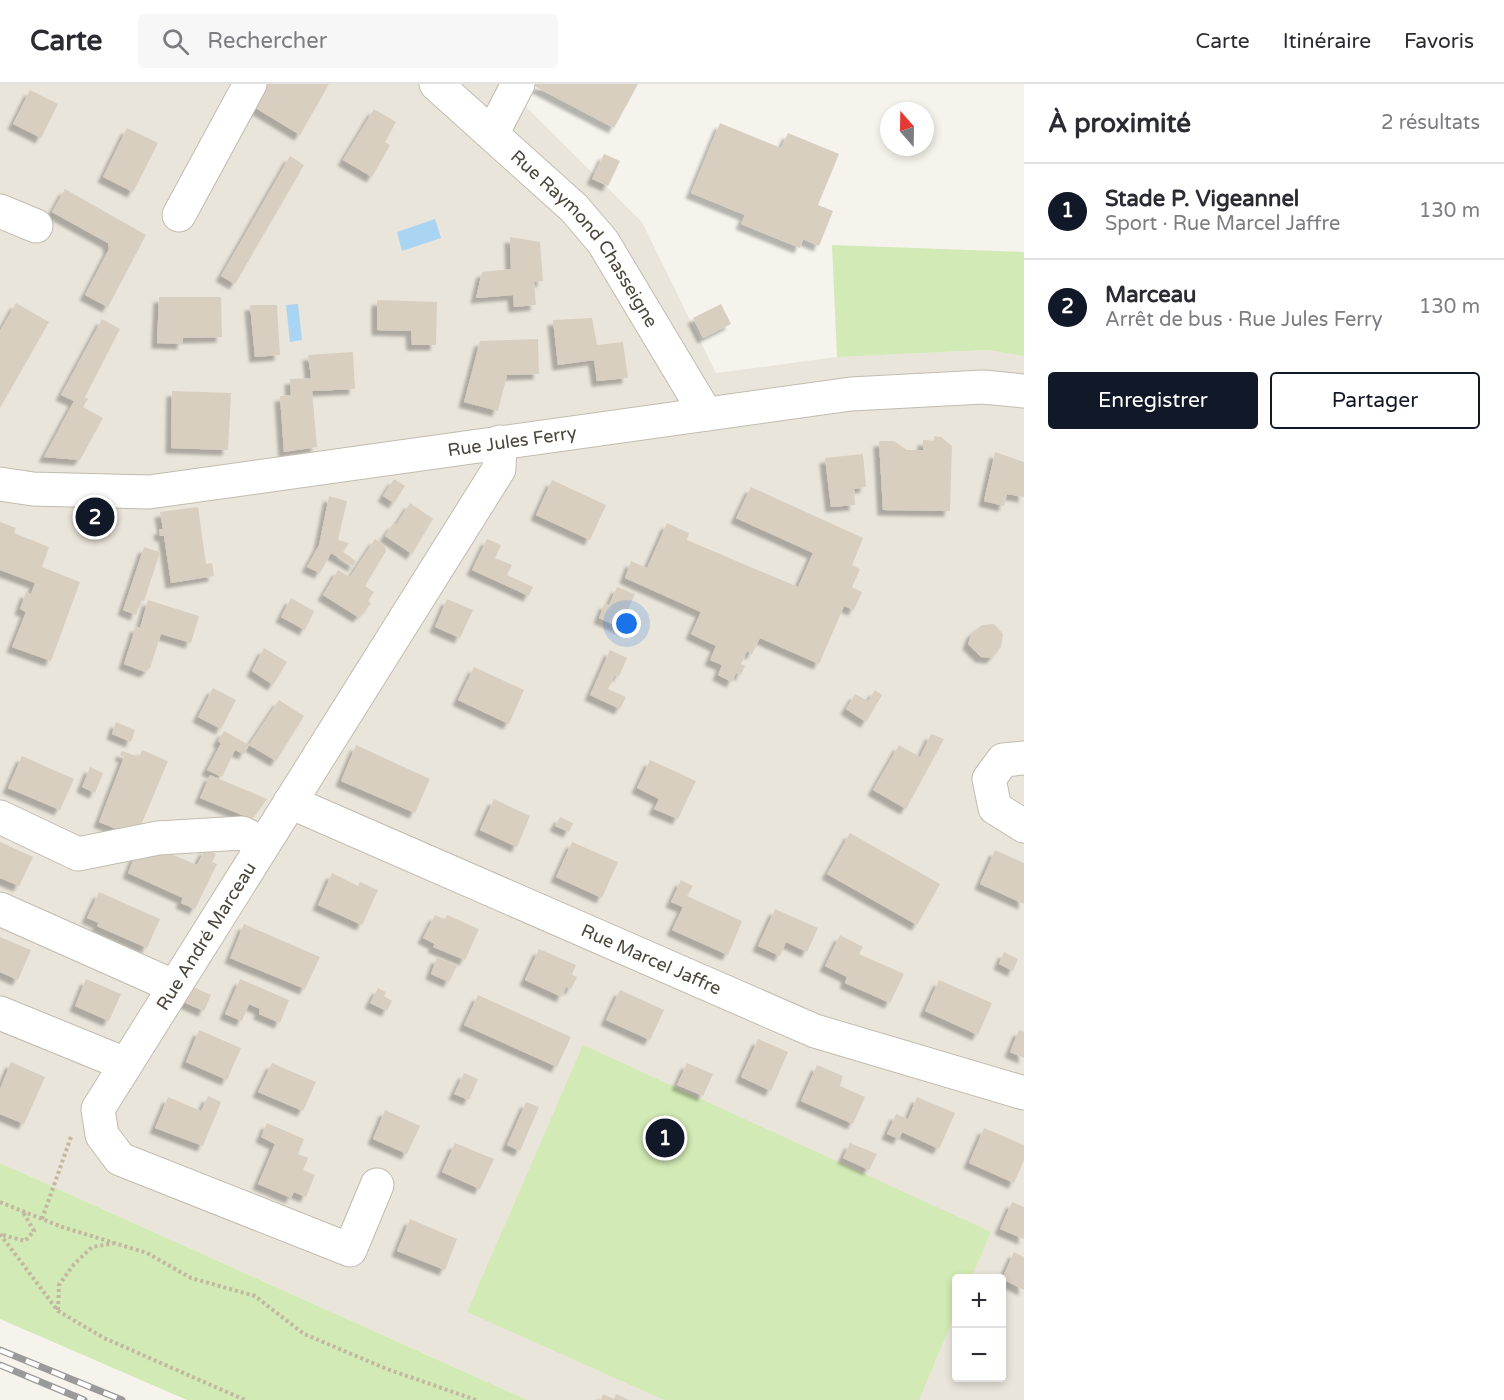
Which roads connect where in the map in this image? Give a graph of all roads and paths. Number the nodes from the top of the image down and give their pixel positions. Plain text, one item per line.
1 (250, 84) edge
2 (436, 84) edge
3 (518, 84) edge
4 (492, 134) junction
5 (0, 211) edge
6 (179, 215) dead end
7 (36, 226) dead end
8 (1024, 392) edge
9 (706, 414) junction
10 (500, 442) junction
11 (0, 483) edge
12 (1024, 758) edge
13 (290, 802) junction
14 (0, 817) edge
15 (1024, 826) edge
16 (263, 843) junction
17 (0, 909) edge
18 (173, 986) junction
19 (0, 1013) edge
20 (125, 1064) junction
21 (1024, 1093) edge
22 (74, 1126) dead end
23 (377, 1185) dead end
24 (0, 1202) edge
25 (23, 1211) junction
26 (42, 1219) junction
27 (1, 1234) edge
28 (118, 1242) junction
29 (58, 1311) junction
30 (244, 1400) edge
31 (476, 1400) edge

1 - 6 street
2 - 4 street, Rue Raymond Chasseigne
3 - 4 street
4 - 9 street, Rue Raymond Chasseigne
5 - 7 street
8 - 9 street, Rue Jules Ferry
9 - 10 street, Rue Jules Ferry
10 - 11 street, Rue Jules Ferry
10 - 13 street, Rue André Marceau
12 - 15 street
13 - 16 street, Rue André Marceau
13 - 21 street, Rue Marcel Jaffre
14 - 16 street
16 - 18 street, Rue André Marceau
17 - 18 street
18 - 20 street, Rue André Marceau
19 - 20 street
20 - 23 street, Rue André Marceau
22 - 26 path
24 - 25 path
25 - 26 path
25 - 27 path
26 - 28 path
27 - 29 path
28 - 29 path
28 - 31 path
29 - 30 path

